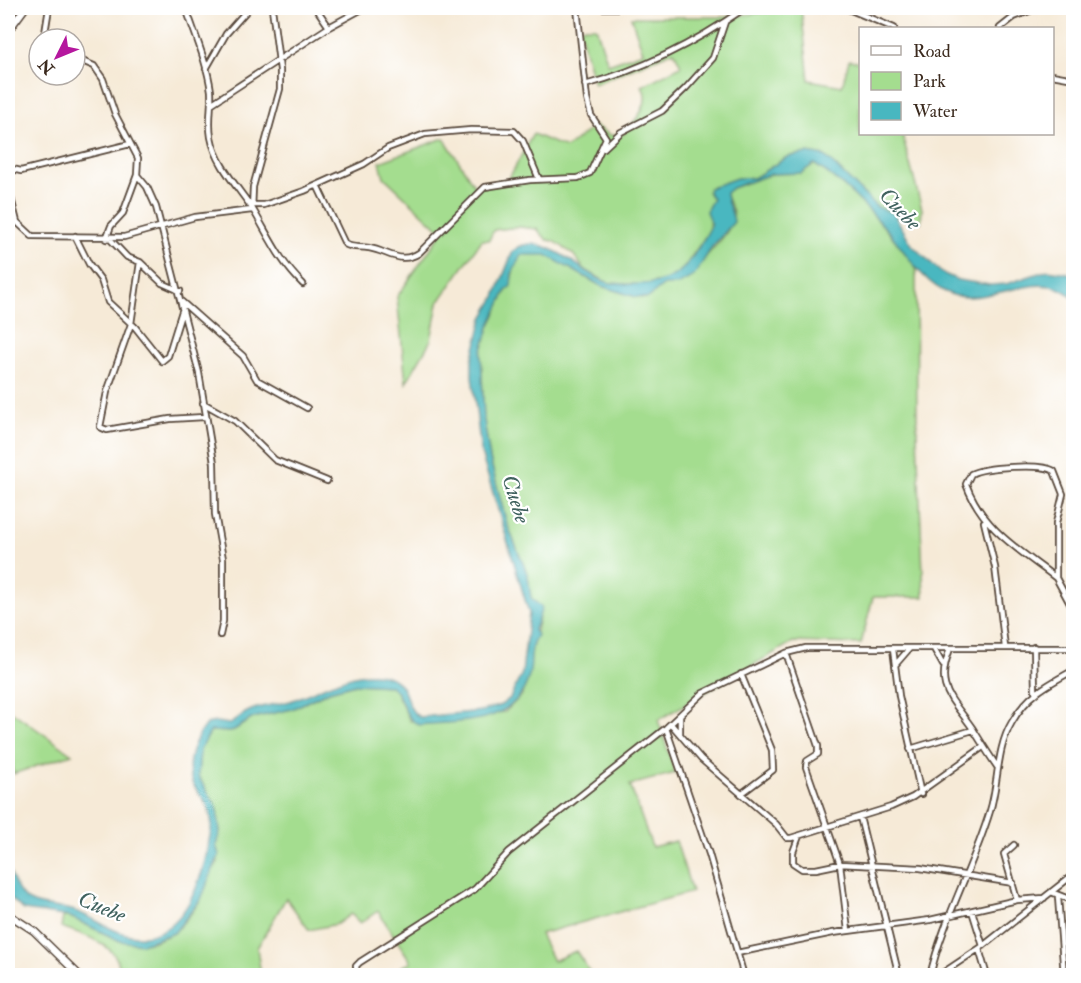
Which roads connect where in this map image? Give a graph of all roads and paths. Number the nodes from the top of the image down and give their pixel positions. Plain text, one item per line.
1 (25, 8) edge
2 (49, 8) edge
3 (186, 8) edge
4 (249, 8) edge
5 (272, 8) edge
6 (316, 8) edge
7 (364, 8) edge
8 (577, 8) edge
9 (594, 8) edge
10 (673, 8) edge
11 (745, 8) edge
12 (846, 8) edge
13 (1037, 8) edge
14 (857, 9) edge
15 (724, 22) junction
16 (46, 27) edge
17 (329, 27) junction
18 (892, 27) edge
19 (1001, 27) edge
20 (8, 31) edge
21 (279, 62) junction
22 (87, 63) edge
23 (206, 70) junction
24 (1054, 75) edge
25 (1074, 78) edge
26 (585, 85) junction
27 (211, 104) junction
28 (130, 144) junction
29 (604, 147) junction
30 (8, 168) edge
31 (136, 175) junction
32 (539, 179) junction
33 (317, 185) junction
34 (8, 186) edge
35 (252, 193) junction
36 (246, 200) junction
37 (253, 208) junction
38 (237, 210) junction
39 (160, 225) junction
40 (75, 236) junction
41 (108, 239) junction
42 (140, 262) junction
43 (303, 284) dead end
44 (180, 291) junction
45 (182, 302) junction
46 (182, 311) junction
47 (131, 324) junction
48 (203, 403) junction
49 (307, 408) dead end
50 (204, 417) junction
51 (327, 481) dead end
52 (984, 519) junction
53 (1056, 578) junction
54 (1074, 611) edge
55 (220, 635) dead end
56 (1005, 647) junction
57 (1034, 647) junction
58 (1074, 648) edge
59 (893, 649) junction
60 (909, 649) junction
61 (934, 649) junction
62 (950, 649) junction
63 (786, 653) junction
64 (896, 664) junction
65 (944, 665) junction
66 (1074, 669) edge
67 (741, 674) junction
68 (1035, 691) junction
69 (680, 716) junction
70 (671, 724) junction
71 (666, 728) junction
72 (973, 730) junction
73 (680, 733) junction
74 (983, 747) junction
75 (910, 749) junction
76 (998, 768) junction
77 (920, 791) junction
78 (741, 794) junction
79 (860, 817) junction
80 (829, 828) junction
81 (798, 836) junction
82 (1014, 845) dead end
83 (840, 864) junction
84 (871, 866) junction
85 (1074, 874) edge
86 (968, 876) junction
87 (1012, 877) junction
88 (1007, 881) junction
89 (1013, 883) junction
90 (1051, 892) junction
91 (1058, 897) junction
92 (1044, 898) junction
93 (1017, 900) junction
94 (1074, 901) edge
95 (972, 911) junction
96 (8, 914) edge
97 (950, 916) junction
98 (885, 924) junction
99 (848, 932) junction
100 (981, 947) junction
101 (737, 953) junction
102 (746, 953) junction
103 (740, 961) junction
104 (80, 975) edge
105 (357, 975) edge
106 (744, 975) edge
107 (899, 975) edge
108 (930, 975) edge
109 (939, 975) edge
110 (987, 975) edge
111 (1064, 975) edge

1 - 20 street
2 - 16 street
3 - 23 street
4 - 23 street
5 - 21 street
6 - 17 street
7 - 17 street
8 - 26 street
9 - 10 street
11 - 15 street
12 - 14 street
13 - 19 street
14 - 18 street
15 - 26 street
15 - 29 street
17 - 21 street
21 - 27 street
21 - 35 street
22 - 28 street
23 - 27 street
24 - 25 street
26 - 29 street
27 - 36 street
28 - 30 street
28 - 31 street
29 - 32 street
31 - 39 street
31 - 41 street
32 - 33 street
32 - 33 street
33 - 37 street
34 - 40 street
35 - 36 street
35 - 37 street
36 - 37 street
36 - 38 street
37 - 38 street
37 - 43 street
38 - 39 street
39 - 41 street
39 - 44 street
40 - 41 street
40 - 47 street
41 - 42 street
42 - 44 street
42 - 47 street
44 - 45 street
45 - 46 street
45 - 49 street
46 - 47 street
46 - 48 street
47 - 50 street
48 - 50 street
48 - 51 street
50 - 55 street
52 - 53 street
52 - 53 street
52 - 56 street
53 - 54 street
56 - 57 street
56 - 62 street
57 - 58 street
57 - 68 street
59 - 60 street
59 - 63 street
59 - 64 street
60 - 61 street
60 - 64 street
61 - 62 street
61 - 65 street
62 - 65 street
63 - 67 street
63 - 80 street
64 - 75 street
65 - 72 street
66 - 68 street
67 - 69 street
67 - 78 street
68 - 76 street
69 - 70 street
69 - 73 street
70 - 71 street
70 - 73 street
71 - 101 street
71 - 105 street
72 - 74 street
72 - 75 street
73 - 78 street
74 - 76 street
74 - 77 street
75 - 77 street
76 - 86 street
77 - 79 street
78 - 81 street
79 - 80 street
79 - 84 street
80 - 81 street
80 - 83 street
81 - 83 street
82 - 87 street
83 - 84 street
83 - 99 street
84 - 86 street
84 - 98 street
85 - 90 street
86 - 88 street
86 - 97 street
87 - 88 street
87 - 89 street
88 - 89 street
89 - 93 street
90 - 91 street
90 - 92 street
91 - 94 street
91 - 111 street
92 - 93 street
92 - 100 street
93 - 95 street
95 - 97 street
95 - 100 street
96 - 104 street
97 - 98 street
97 - 108 street
98 - 99 street
98 - 107 street
99 - 102 street
100 - 109 street
100 - 110 street
101 - 102 street
101 - 103 street
102 - 103 street
103 - 106 street

